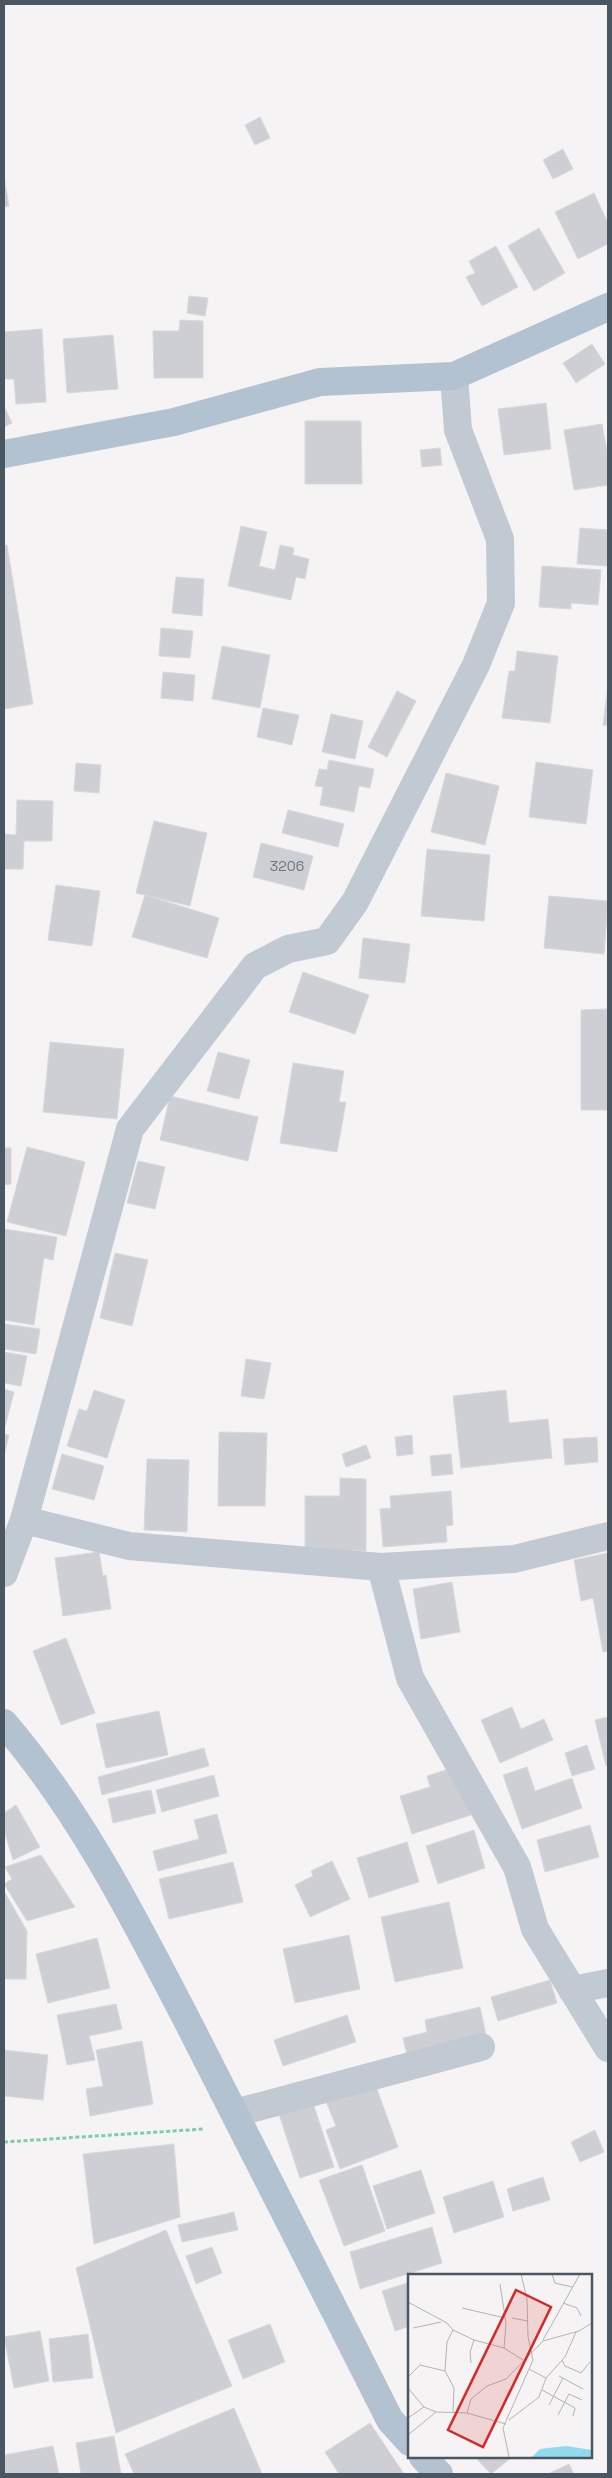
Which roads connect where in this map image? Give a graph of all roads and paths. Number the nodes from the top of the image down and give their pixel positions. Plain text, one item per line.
1 (608, 307) edge
2 (454, 376) junction
3 (4, 454) edge
4 (24, 1520) junction
5 (608, 1536) edge
6 (380, 1567) junction
7 (4, 1573) edge
8 (4, 1723) edge
9 (608, 1983) edge
10 (572, 1990) junction
11 (481, 2047) dead end
12 (608, 2048) edge
13 (239, 2120) junction
14 (4, 2142) edge
15 (408, 2440) edge
16 (424, 2458) edge
17 (440, 2474) edge

1 - 2 main road
2 - 3 main road
2 - 4 street
4 - 6 street
4 - 7 street
5 - 6 street
6 - 10 street
8 - 13 main road
9 - 10 street
10 - 12 street
11 - 13 street
13 - 14 path
13 - 15 main road
16 - 17 main road

